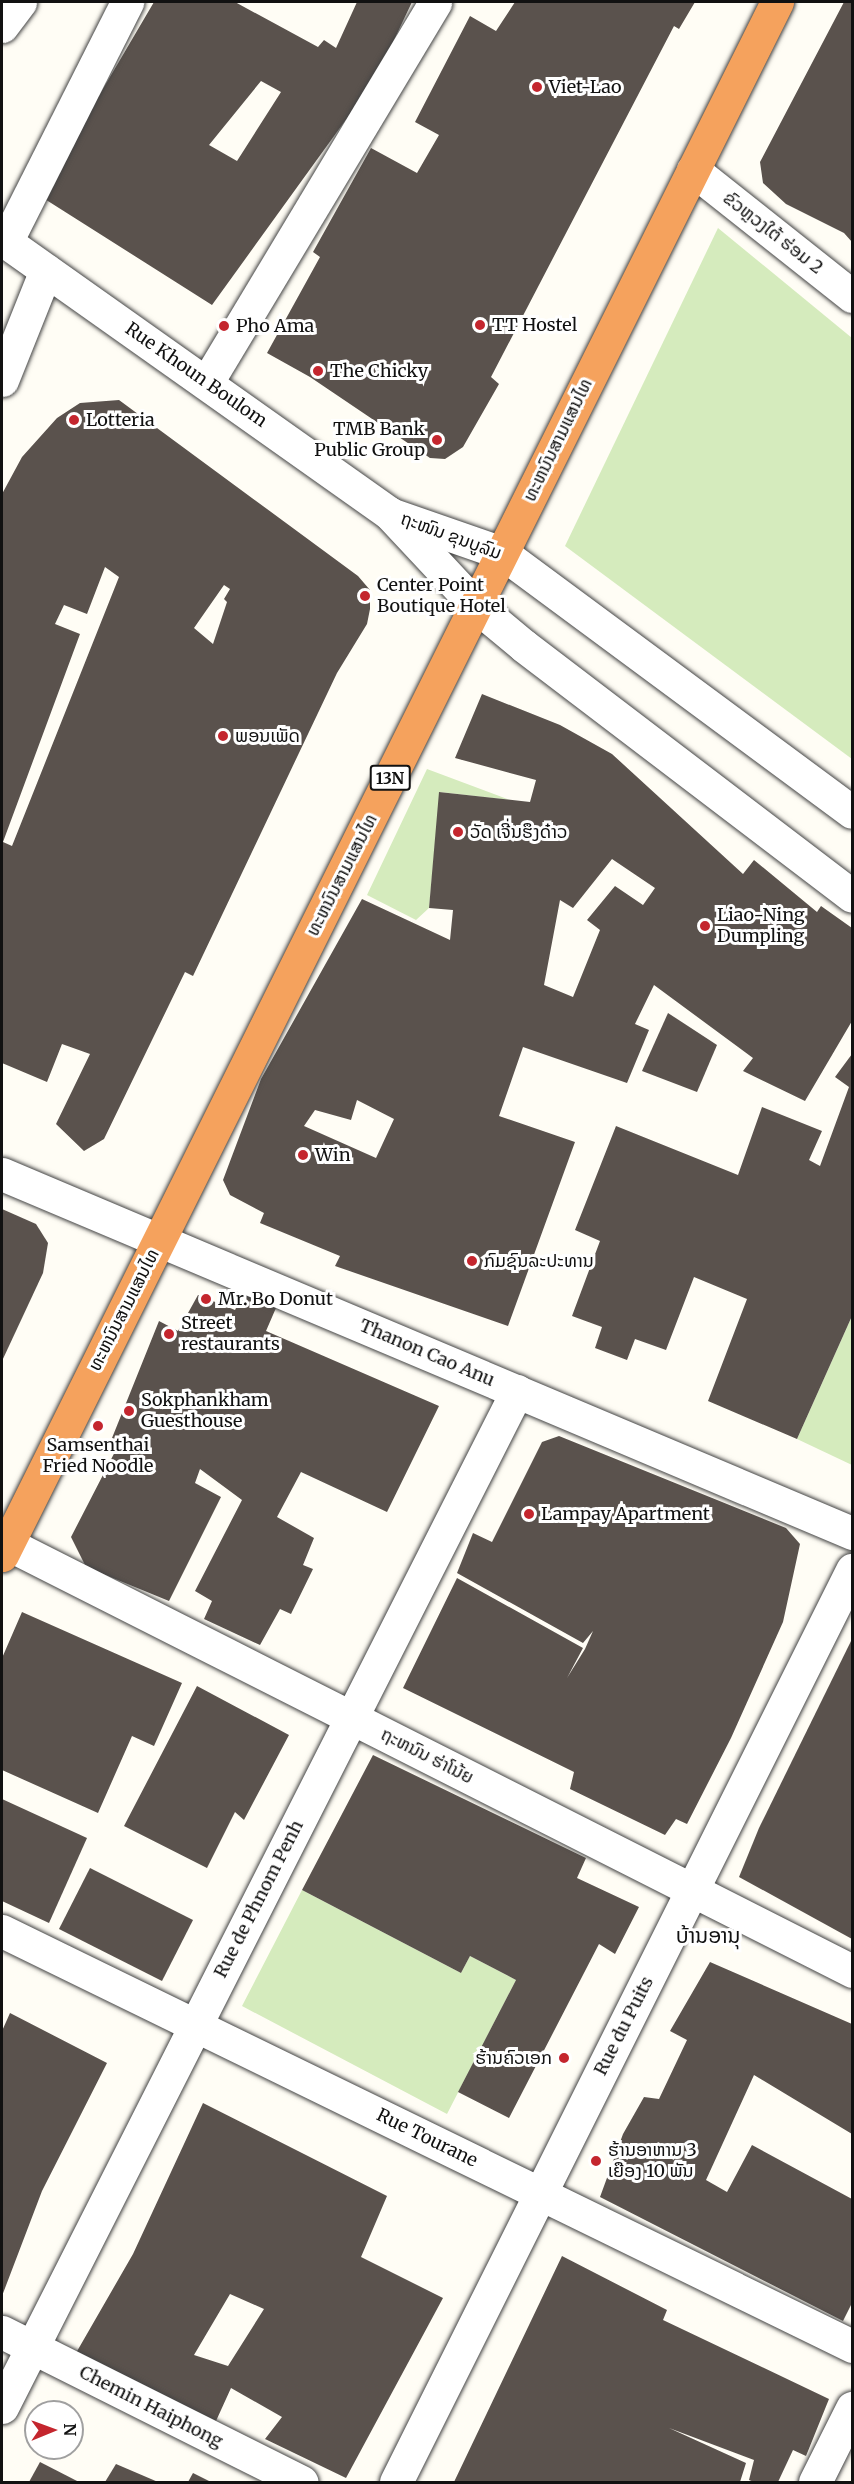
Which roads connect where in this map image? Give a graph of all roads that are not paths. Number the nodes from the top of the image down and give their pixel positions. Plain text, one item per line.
1 (20, 2) edge
2 (127, 2) edge
3 (435, 2) edge
4 (777, 2) edge
5 (2, 26) edge
6 (693, 170) junction
7 (4, 240) edge
8 (46, 270) junction
9 (852, 296) edge
10 (2, 380) edge
11 (207, 382) junction
12 (389, 513) junction
13 (502, 553) junction
14 (476, 606) junction
15 (852, 812) edge
16 (852, 896) edge
17 (2, 1174) edge
18 (159, 1241) junction
19 (517, 1391) junction
20 (852, 1533) edge
21 (3, 1546) edge
22 (852, 1570) edge
23 (351, 1718) junction
24 (692, 1890) junction
25 (2, 1930) edge
26 (852, 1971) edge
27 (195, 2025) junction
28 (541, 2194) junction
29 (2, 2332) edge
30 (852, 2346) edge
31 (32, 2347) junction
32 (2, 2407) edge
33 (852, 2408) edge
34 (301, 2482) edge
35 (396, 2482) edge
36 (815, 2482) edge

1 - 5 street
2 - 7 street
3 - 11 street
4 - 6 highway, ທະຫນົນສາມແສນໄທ / 13N
6 - 9 street, ຂົວຫຼວງໃຕ້ ຮ່ອມ 2
6 - 13 highway, ທະຫນົນສາມແສນໄທ / 13N
7 - 8 street, Rue Khoun Boulom
8 - 10 street
8 - 11 street, Rue Khoun Boulom
11 - 12 street, Rue Khoun Boulom
12 - 13 street, ຖະໜົນ ຂຸນບູລົມ
12 - 14 street, ຖະໜົນ ຂຸນບູລົມ
13 - 14 highway, ທະຫນົນສາມແສນໄທ / 13N
13 - 15 street, ຖະໜົນ ຂຸນບູລົມ
14 - 16 street, ຖະໜົນ ຂຸນບູລົມ
14 - 18 highway, ທະຫນົນສາມແສນໄທ / 13N
17 - 18 street, Thanon Cao Anu
18 - 19 street, Thanon Cao Anu
18 - 21 highway, ທະຫນົນສາມແສນໄທ / 13N
19 - 20 street, Thanon Cao Anu
19 - 23 street, Rue de Phnom Penh
21 - 23 street, ຖະຫນົນ ຮ່າໂນ້ຍ
22 - 24 street, Rue du Puits
23 - 24 street, ຖະຫນົນ ຮ່າໂນ້ຍ
23 - 27 street, Rue de Phnom Penh
24 - 26 street, ຖະຫນົນ ຮ່າໂນ້ຍ
24 - 28 street, Rue du Puits
25 - 27 street, Rue Tourane
27 - 28 street, Rue Tourane
27 - 31 street, Rue de Phnom Penh
28 - 30 street, Rue Tourane
28 - 35 street, Rue du Puits
29 - 31 street, Chemin Haiphong
31 - 32 street, Rue de Phnom Penh
31 - 34 street, Chemin Haiphong
33 - 36 street

